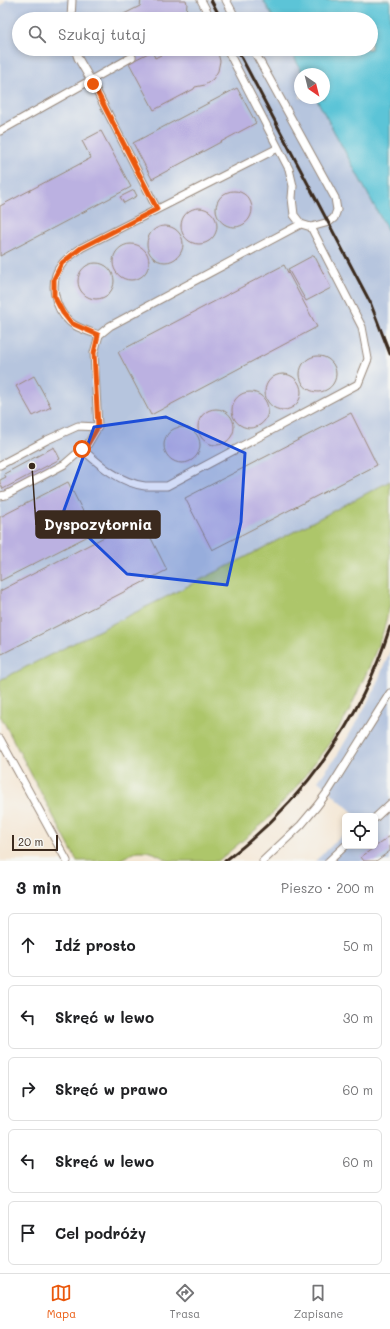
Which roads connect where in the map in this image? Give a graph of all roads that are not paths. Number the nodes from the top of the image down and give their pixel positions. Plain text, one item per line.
1 (72, 0) edge
2 (201, 0) edge
3 (226, 0) edge
4 (71, 12) edge
5 (207, 12) edge
6 (232, 12) edge
7 (77, 56) edge
8 (231, 56) edge
9 (257, 56) edge
10 (132, 57) dead end
11 (91, 80) junction
12 (0, 130) edge
13 (278, 148) junction
14 (157, 209) junction
15 (301, 224) junction
16 (311, 227) junction
17 (98, 335) junction
18 (98, 427) junction
19 (82, 449) junction
20 (0, 464) edge
21 (0, 496) edge
22 (390, 693) edge
23 (0, 739) edge
24 (390, 804) edge
25 (378, 815) edge
26 (342, 849) edge
27 (67, 861) edge
28 (263, 861) edge
29 (329, 861) edge

1 - 4 lane
2 - 5 lane
3 - 6 lane
7 - 11 lane
8 - 13 lane
9 - 16 lane
10 - 11 lane
11 - 12 lane
11 - 14 lane
13 - 14 lane
13 - 15 lane
14 - 17 lane
15 - 16 lane
15 - 17 lane
16 - 19 lane
17 - 18 lane
18 - 19 lane
18 - 20 lane
19 - 21 lane
22 - 28 lane
23 - 27 lane
24 - 25 lane
26 - 29 lane

